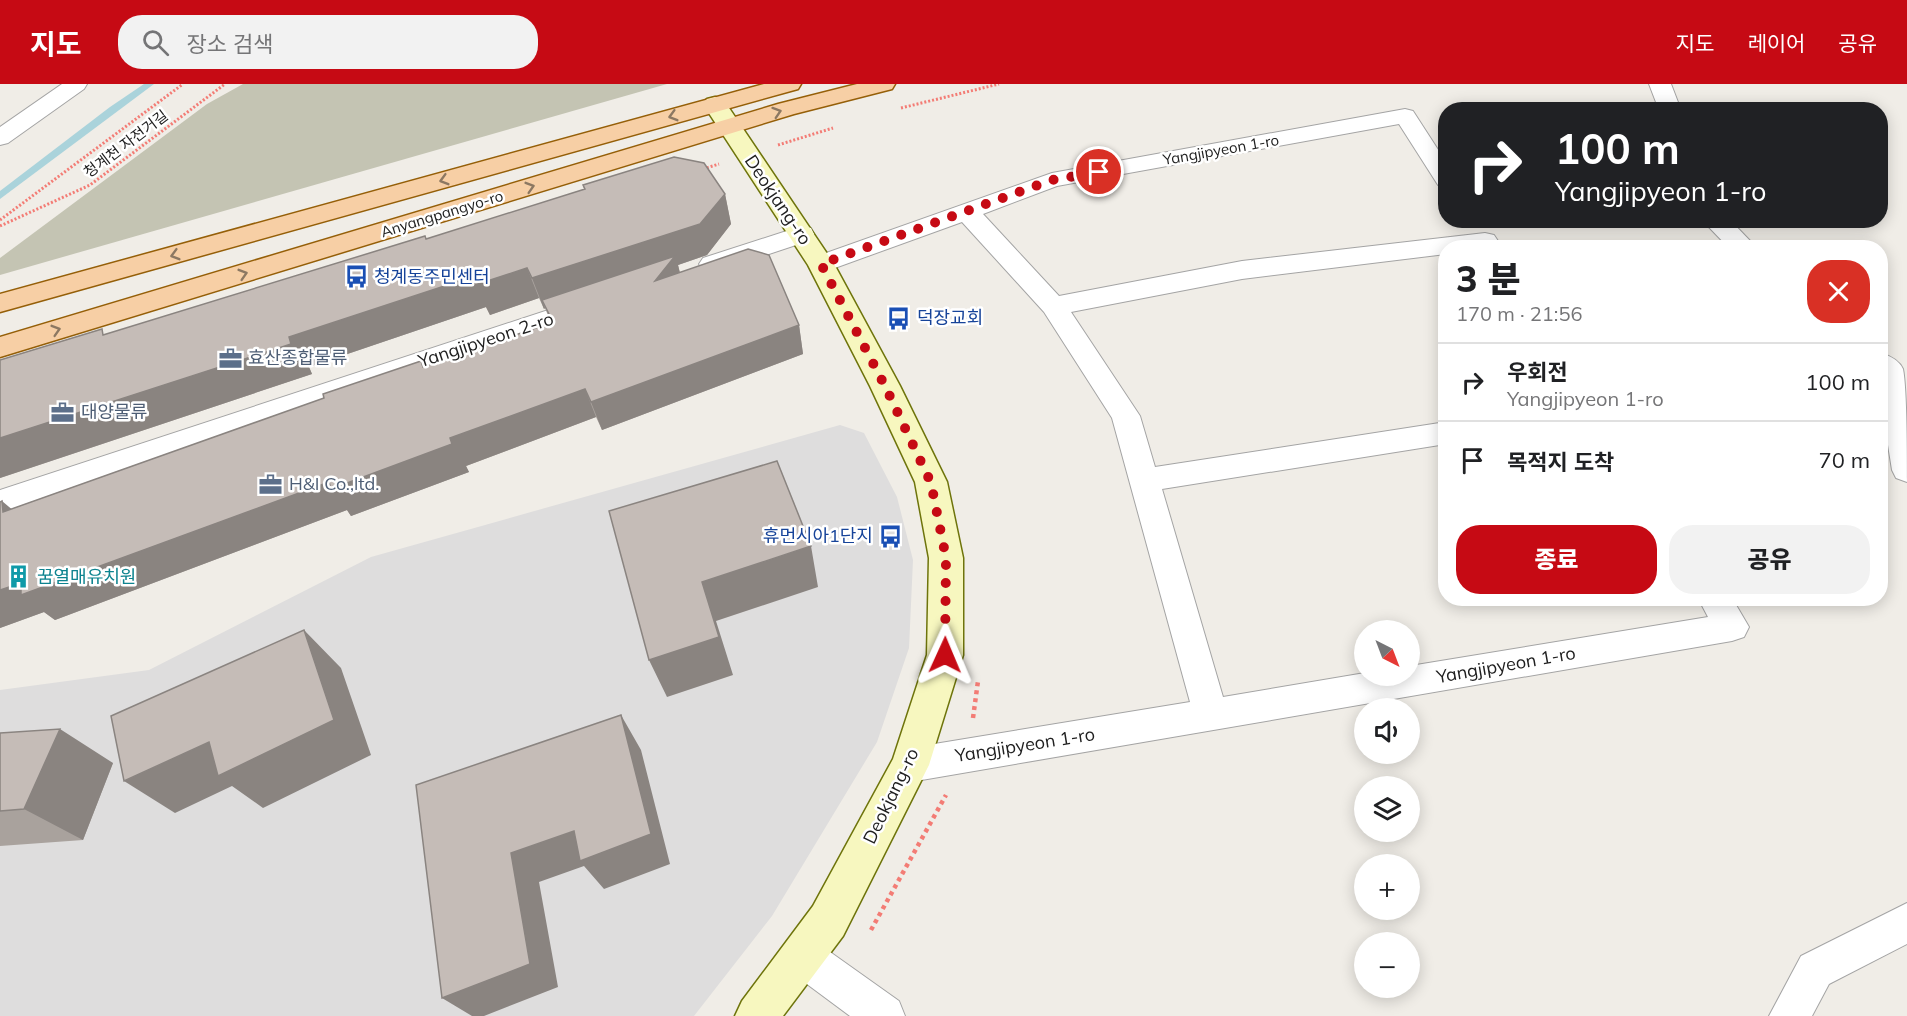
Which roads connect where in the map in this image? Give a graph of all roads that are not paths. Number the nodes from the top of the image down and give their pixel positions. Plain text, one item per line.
1 (76, 84) edge
2 (790, 84) edge
3 (884, 84) edge
4 (1660, 84) edge
5 (1667, 102) edge
6 (731, 129) junction
7 (0, 138) edge
8 (1438, 168) edge
9 (966, 211) junction
10 (1723, 228) edge
11 (802, 234) junction
12 (1482, 236) edge
13 (1454, 240) edge
14 (1736, 240) edge
15 (1438, 242) edge
16 (821, 264) junction
17 (689, 272) edge
18 (610, 298) edge
19 (0, 303) edge
20 (1053, 306) junction
21 (0, 347) edge
22 (1888, 369) edge
23 (1438, 434) edge
24 (1907, 470) edge
25 (1144, 480) junction
26 (0, 502) edge
27 (1719, 606) edge
28 (1211, 714) junction
29 (910, 765) junction
30 (1907, 923) edge
31 (802, 956) junction
32 (757, 1016) edge
33 (884, 1016) edge
34 (1790, 1016) edge

1 - 7 street
2 - 6 main road, Anyangpangyo-ro
6 -> 3 main road, Anyangpangyo-ro
4 - 5 street
6 - 11 street, Deokjang-ro
6 -> 19 main road, Anyangpangyo-ro
21 -> 6 main road, Anyangpangyo-ro
8 - 9 street, Yangjipyeon 1-ro
9 - 16 street, Yangjipyeon 1-ro
9 - 20 street
10 - 14 street
11 - 16 street, Deokjang-ro
11 - 17 street
12 - 13 street
15 - 20 street
16 - 29 street, Deokjang-ro
18 - 26 street, Yangjipyeon 2-ro
20 - 25 street
22 - 24 street
23 - 25 street
25 - 28 street
27 - 28 street, Yangjipyeon 1-ro
28 - 29 street, Yangjipyeon 1-ro
29 - 31 street, Deokjang-ro
30 - 34 street
31 - 32 street, Deokjang-ro
31 - 33 street

